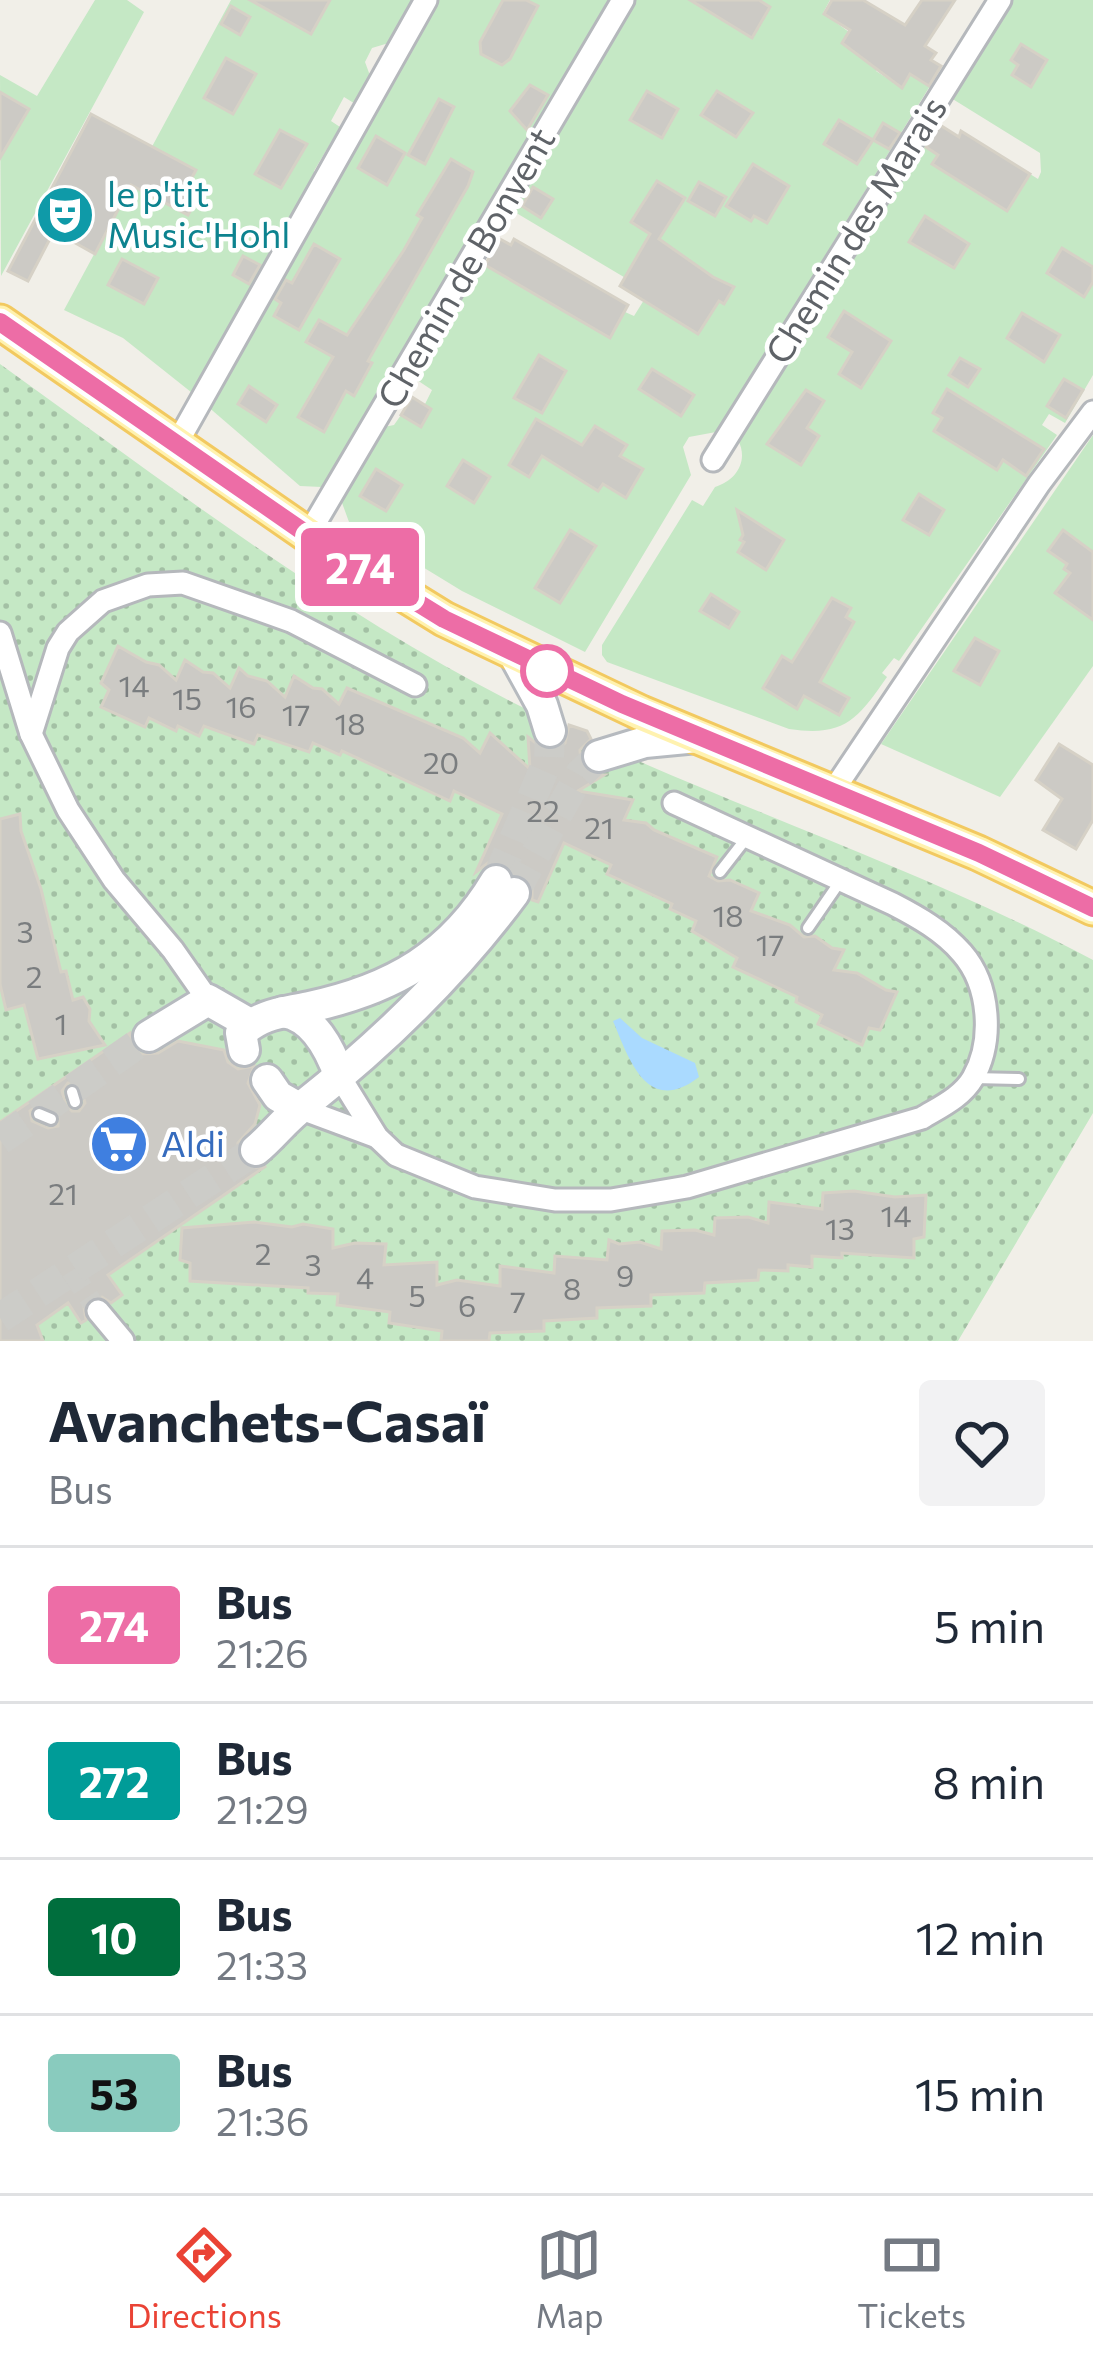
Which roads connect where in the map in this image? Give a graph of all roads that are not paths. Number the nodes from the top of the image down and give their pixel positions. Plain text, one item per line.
1 (425, 0) edge
2 (623, 0) edge
3 (1000, 0) edge
4 (0, 322) edge
5 (1093, 412) edge
6 (176, 445) junction
7 (713, 460) dead end
8 (308, 535) junction
9 (0, 633) edge
10 (514, 656) junction
11 (415, 686) dead end
12 (550, 731) tunnel mouth
13 (31, 734) junction
14 (697, 737) junction
15 (599, 756) tunnel mouth
16 (832, 791) junction
17 (674, 802) dead end
18 (748, 836) junction
19 (720, 872) dead end
20 (841, 880) junction
21 (1093, 908) edge
22 (808, 928) dead end
23 (208, 1000) junction
24 (252, 1033) junction
25 (149, 1036) tunnel mouth
26 (340, 1077) junction
27 (973, 1078) junction
28 (1018, 1079) dead end
29 (278, 1097) junction
30 (377, 1136) junction
31 (256, 1150) tunnel mouth
32 (98, 1311) tunnel mouth
33 (123, 1341) edge

1 - 6 street
2 - 8 street, Chemin de Bonvent
3 - 7 street, Chemin des Marais
4 - 6 main road
5 - 16 street
6 - 8 main road
8 - 10 main road
9 - 13 street
10 - 12 street
10 - 14 main road
11 - 13 street
13 - 23 street
14 - 15 street
14 - 16 main road
16 - 21 main road
17 - 18 street
18 - 19 lane
18 - 20 street
20 - 22 lane
20 - 27 street
23 - 24 street
23 - 25 street
24 - 26 street
24 - 26 street
26 - 29 street
26 - 30 street
27 - 28 lane
27 - 30 street
29 - 30 street
29 - 31 street
32 - 33 street

